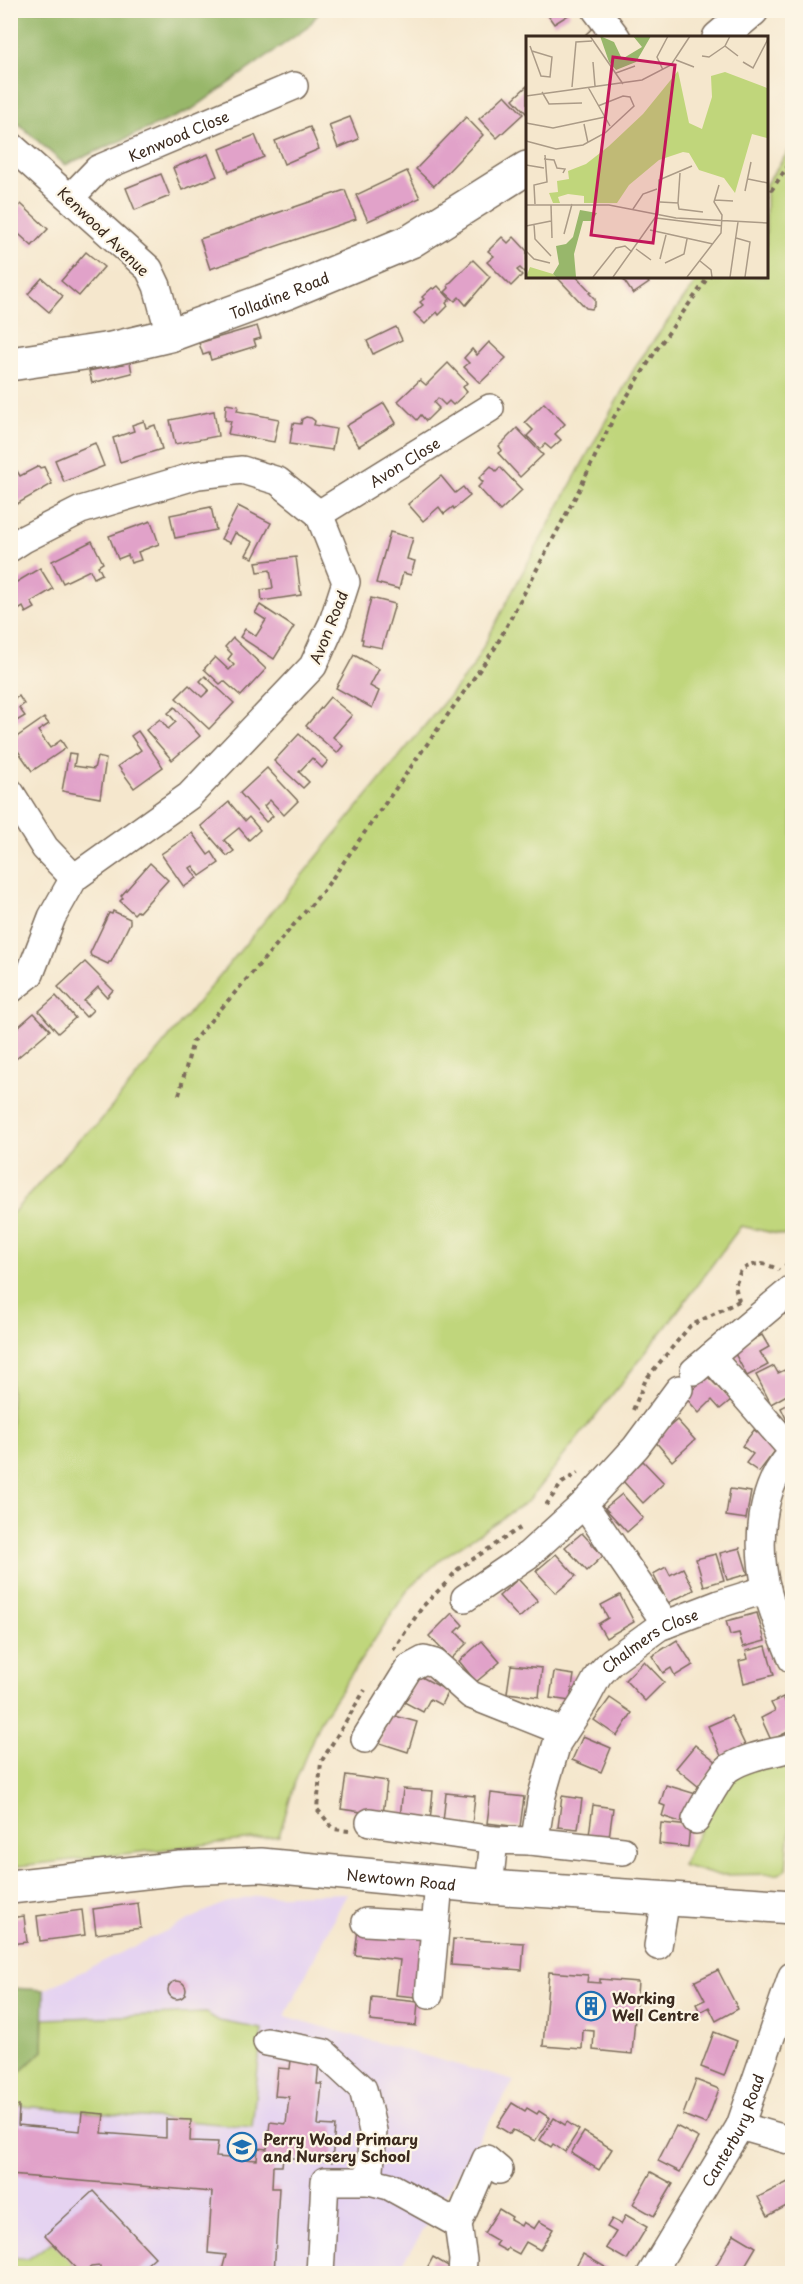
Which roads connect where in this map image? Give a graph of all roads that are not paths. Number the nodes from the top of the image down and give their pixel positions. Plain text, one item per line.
1 (596, 10) edge
2 (752, 10) edge
3 (616, 36) edge
4 (721, 36) edge
5 (294, 86) dead end
6 (10, 145) edge
7 (526, 169) edge
8 (71, 197) junction
9 (170, 335) junction
10 (10, 364) edge
11 (490, 408) dead end
12 (319, 514) junction
13 (10, 548) edge
14 (10, 792) edge
15 (74, 878) junction
16 (10, 990) edge
17 (786, 1280) edge
18 (695, 1372) junction
19 (792, 1452) edge
20 (584, 1504) junction
21 (767, 1589) junction
22 (465, 1598) dead end
23 (666, 1624) junction
24 (792, 1659) edge
25 (564, 1732) junction
26 (365, 1738) dead end
27 (792, 1748) edge
28 (696, 1820) dead end
29 (370, 1822) dead end
30 (494, 1840) junction
31 (530, 1841) junction
32 (623, 1851) dead end
33 (439, 1883) junction
34 (10, 1887) edge
35 (489, 1887) junction
36 (666, 1899) junction
37 (792, 1907) edge
38 (366, 1922) dead end
39 (435, 1926) junction
40 (658, 1946) dead end
41 (792, 1976) edge
42 (429, 1995) dead end
43 (267, 2042) dead end
44 (740, 2126) junction
45 (792, 2141) edge
46 (499, 2170) dead end
47 (369, 2181) junction
48 (458, 2224) junction
49 (320, 2274) edge
50 (462, 2274) edge
51 (651, 2274) edge

1 - 3 street
2 - 4 main road
5 - 8 street, Kenwood Close
6 - 8 street, Kenwood Avenue
7 - 9 main road, Tolladine Road
8 - 9 street, Kenwood Avenue
9 - 10 main road, Tolladine Road
11 - 12 street, Avon Close
12 - 13 street, Avon Road
12 - 15 street, Avon Road
14 - 15 street
15 - 16 street, Avon Road
17 - 18 street
18 - 19 street
18 - 20 street
19 - 21 street
20 - 22 street
20 - 23 street
21 - 23 street, Chalmers Close
21 - 24 street
23 - 25 street, Chalmers Close
25 - 26 street
25 - 31 street, Chalmers Close
27 - 28 street
29 - 30 street
30 - 31 street
30 - 35 street
31 - 32 street
33 - 34 main road, Newtown Road
33 - 35 main road, Newtown Road
33 - 39 street
35 - 36 main road, Newtown Road
36 - 37 main road, Newtown Road
36 - 40 street
38 - 39 street
39 - 42 street
41 - 44 street, Canterbury Road
43 - 47 street
44 - 45 street
44 - 51 street, Canterbury Road
46 - 48 street
47 - 48 street
47 - 49 street
48 - 50 street

